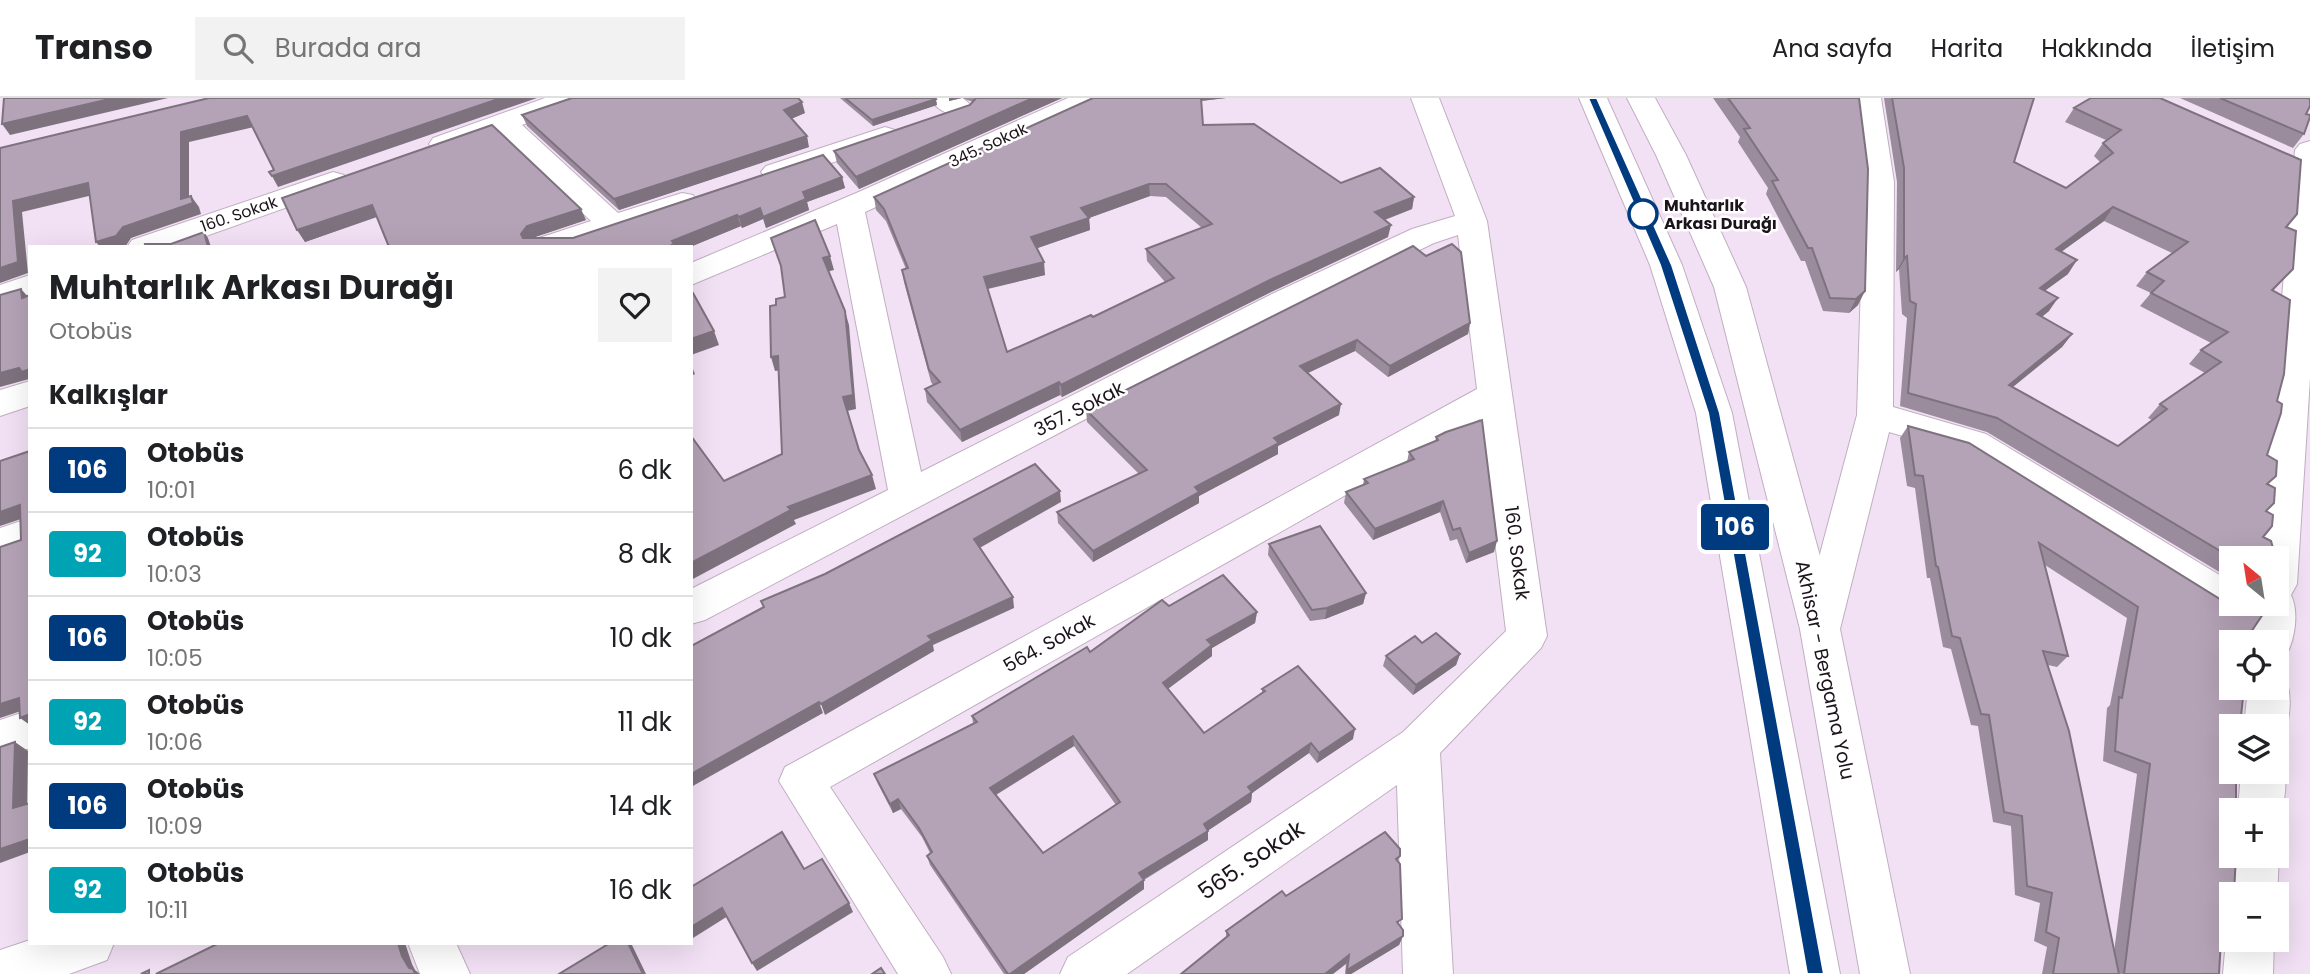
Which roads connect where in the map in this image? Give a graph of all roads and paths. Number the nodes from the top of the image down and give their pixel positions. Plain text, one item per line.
1 (572, 98) edge
2 (943, 98) edge
3 (1091, 98) edge
4 (1425, 98) edge
5 (1592, 98) edge
6 (1640, 98) edge
7 (1867, 98) edge
8 (503, 123) junction
9 (413, 154) edge
10 (2301, 158) edge
11 (362, 172) edge
12 (754, 179) edge
13 (851, 183) junction
14 (703, 196) edge
15 (1472, 220) junction
16 (613, 225) junction
17 (149, 245) edge
18 (550, 245) edge
19 (693, 274) edge
20 (28, 287) edge
21 (0, 296) edge
22 (28, 394) edge
23 (1497, 394) junction
24 (0, 403) edge
25 (1875, 415) junction
26 (908, 498) junction
27 (28, 534) edge
28 (0, 544) edge
29 (2279, 546) edge
30 (2219, 594) edge
31 (693, 607) edge
32 (2257, 616) edge
33 (2274, 625) edge
34 (1820, 629) junction
35 (28, 730) edge
36 (0, 739) edge
37 (1418, 746) junction
38 (84, 945) edge
39 (433, 945) edge
40 (2249, 952) edge
41 (8, 972) edge
42 (445, 974) edge
43 (926, 974) edge
44 (1084, 974) edge
45 (1428, 974) edge
46 (1815, 974) edge
47 (1885, 974) edge
48 (2248, 974) edge

1 - 8 street
2 - 13 street
3 - 13 street, 345. Sokak
4 - 15 street, 160. Sokak
5 - 46 street
6 - 34 street, Akhisar - Bergama Yolu
7 - 25 street
8 - 9 street
8 - 16 street
10 - 29 street
11 - 17 street, 160. Sokak
12 - 13 street
13 - 19 street, 345. Sokak
13 - 26 street
14 - 16 street
15 - 23 street, 160. Sokak
15 - 26 street, 357. Sokak
16 - 18 street
20 - 21 street
22 - 24 street
23 - 37 street, 160. Sokak
23 - 43 street, 564. Sokak
25 - 30 street
25 - 34 street
26 - 31 street, 357. Sokak
27 - 28 street
32 - 33 street
34 - 47 street, Akhisar - Bergama Yolu
35 - 36 street
37 - 44 street, 565. Sokak
37 - 45 street
38 - 41 street
39 - 42 street
40 - 48 street

